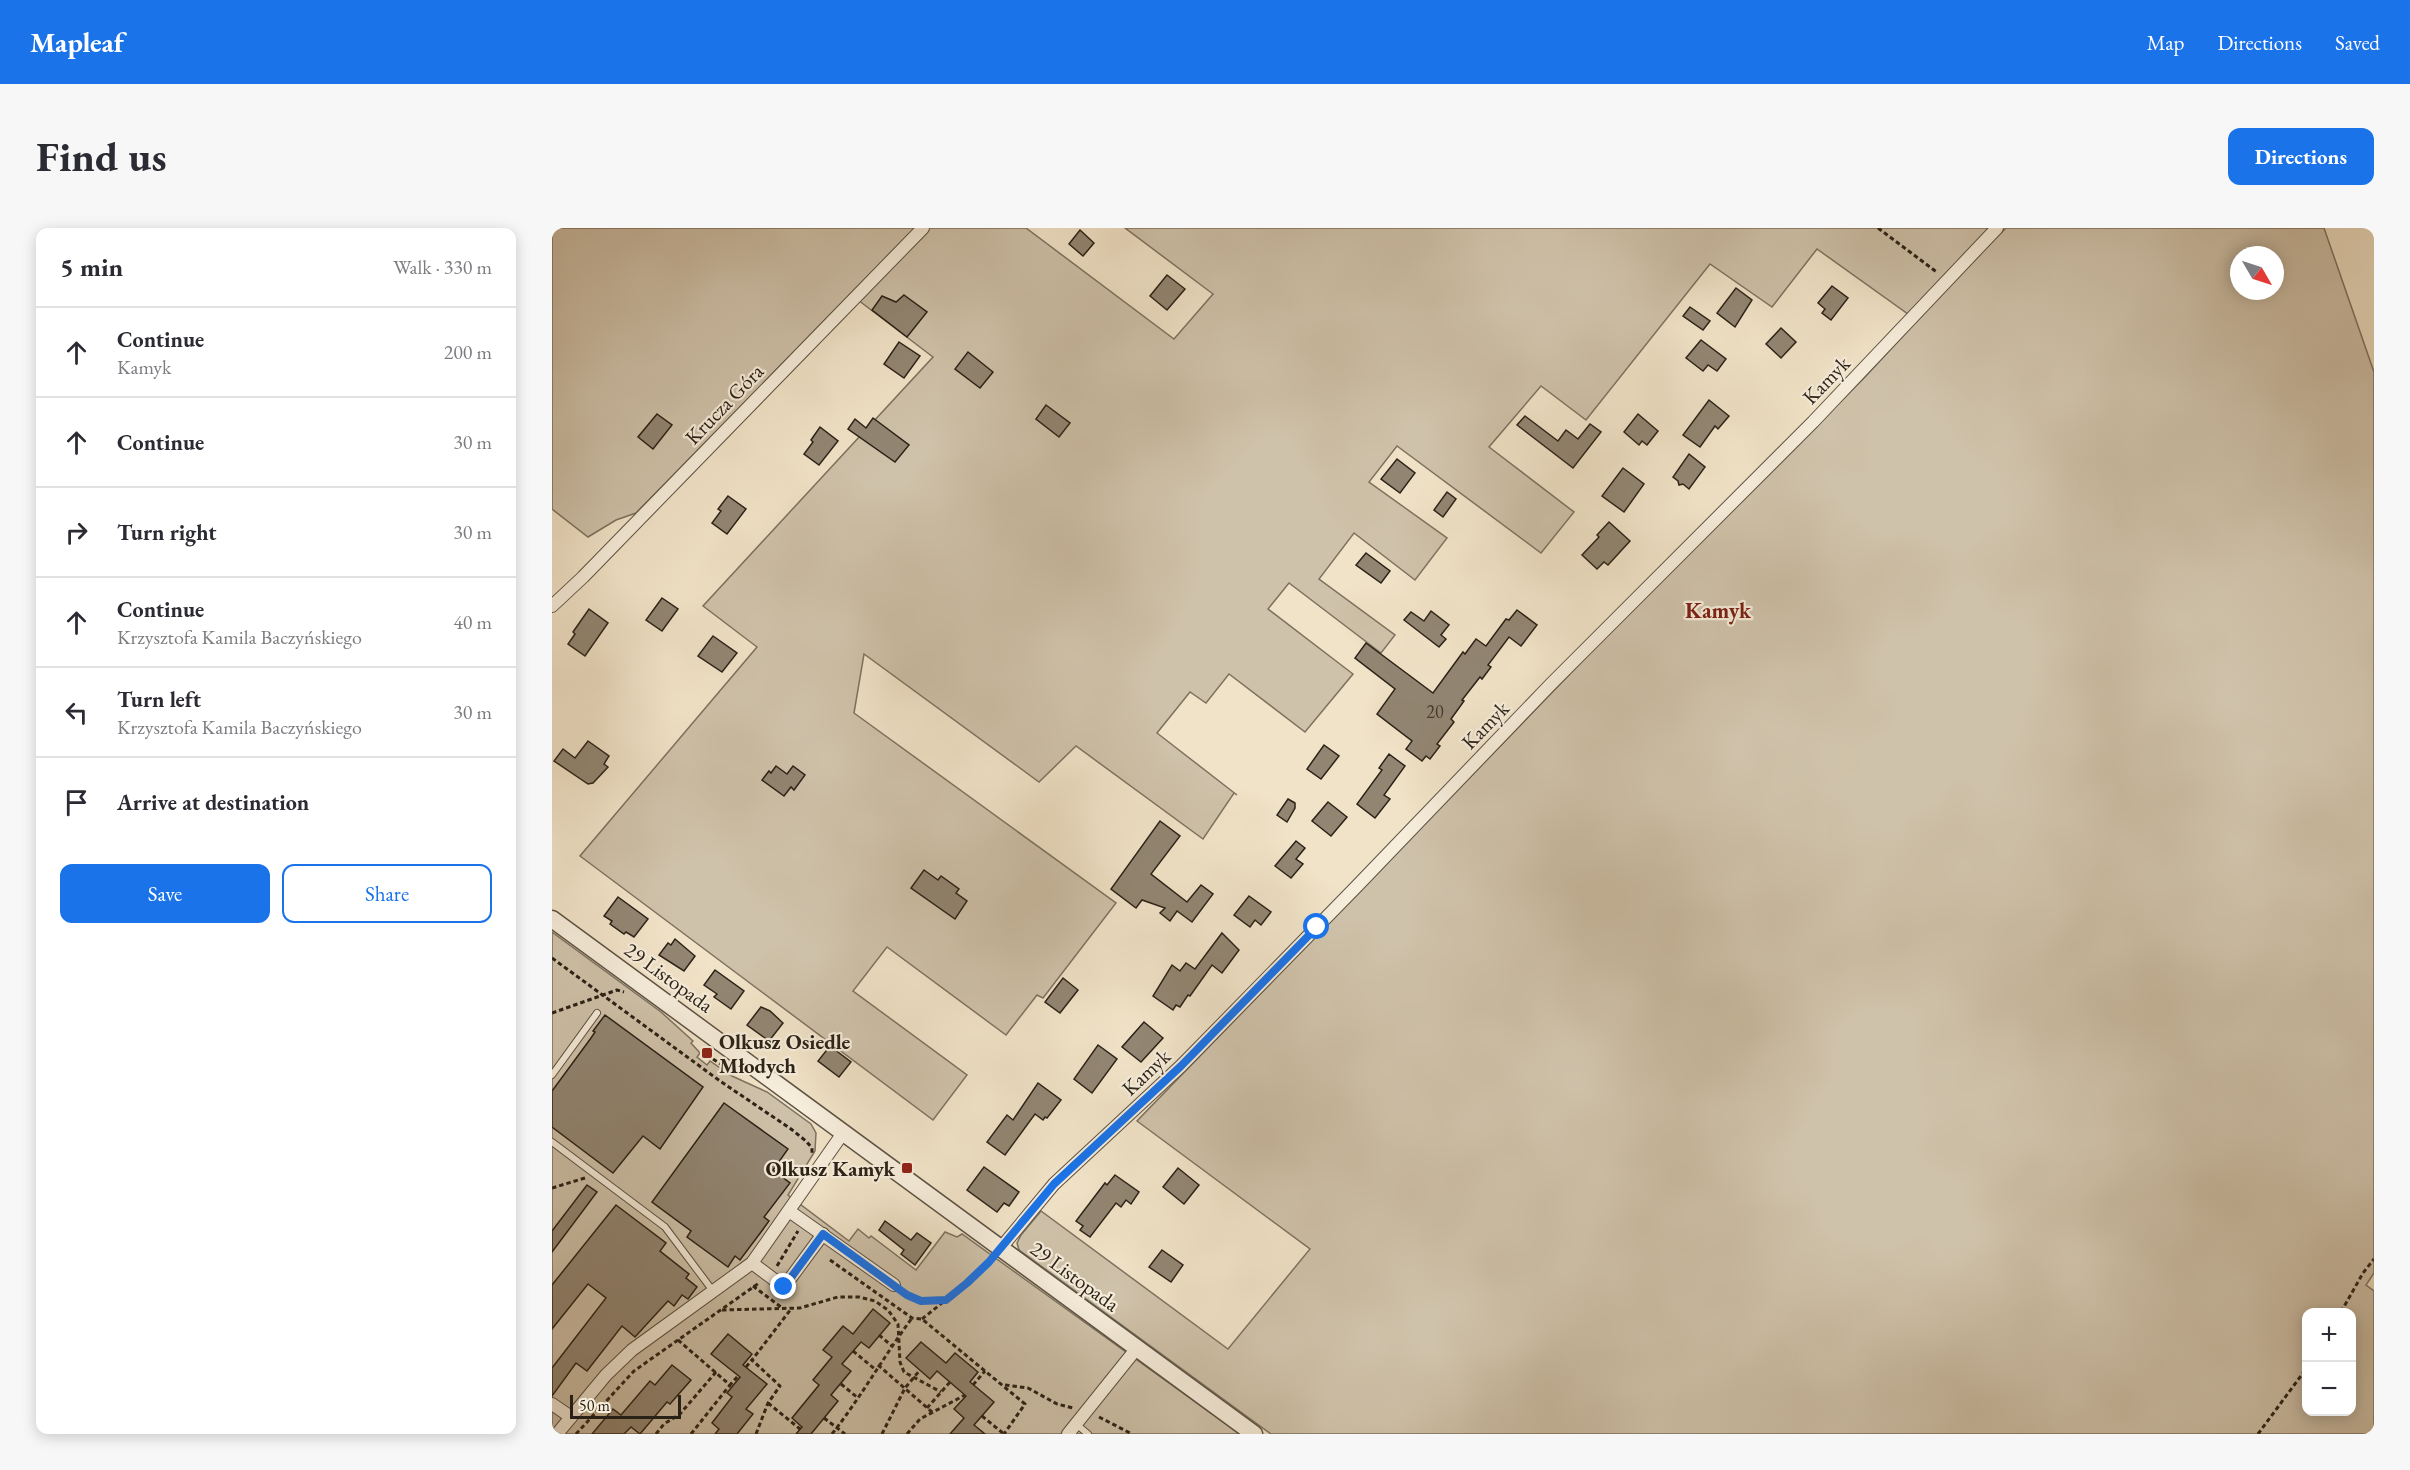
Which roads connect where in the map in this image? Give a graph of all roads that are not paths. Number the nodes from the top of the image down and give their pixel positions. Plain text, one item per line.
1 (923, 228) edge
2 (1997, 228) edge
3 (552, 606) edge
4 (552, 919) edge
5 (597, 1013) dead end
6 (552, 1075) edge
7 (843, 1133) junction
8 (552, 1142) edge
9 (789, 1211) junction
10 (823, 1234) junction
11 (1000, 1249) junction
12 (752, 1263) junction
13 (894, 1286) road end
14 (713, 1292) junction
15 (1137, 1348) junction
16 (552, 1404) edge
17 (571, 1417) junction
18 (1072, 1429) edge
19 (557, 1434) edge
20 (1088, 1434) edge
21 (1254, 1434) edge

1 - 3 street, Krucza Góra
2 - 11 street, Kamyk
4 - 7 street, 29 Listopada
5 - 6 lane
7 - 9 street
7 - 11 street, 29 Listopada
8 - 14 lane
9 - 10 street
9 - 12 street
10 - 12 street
10 - 13 street
11 - 15 street, 29 Listopada
12 - 14 street
14 - 17 street
15 - 18 street
15 - 21 street, 29 Listopada
16 - 17 street
17 - 19 street
18 - 20 lane

